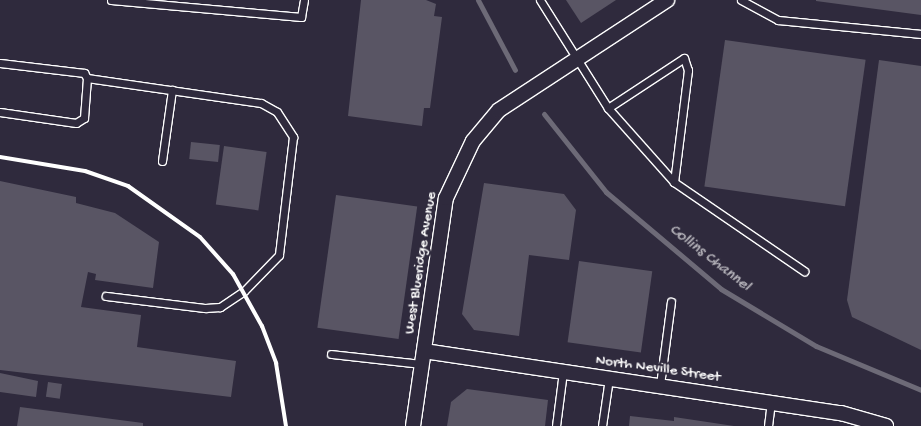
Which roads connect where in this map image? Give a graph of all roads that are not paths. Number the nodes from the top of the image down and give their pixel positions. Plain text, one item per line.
1 (111, 0) edge
2 (304, 0) edge
3 (540, 0) edge
4 (667, 0) edge
5 (741, 0) edge
6 (921, 34) edge
7 (576, 60) junction
8 (0, 63) edge
9 (87, 78) junction
10 (172, 90) junction
11 (608, 108) junction
12 (0, 112) edge
13 (162, 161) dead end
14 (674, 182) junction
15 (804, 271) dead end
16 (106, 296) dead end
17 (671, 302) dead end
18 (330, 354) dead end
19 (423, 357) junction
20 (563, 371) junction
21 (609, 378) junction
22 (660, 386) junction
23 (771, 402) junction
24 (413, 426) edge
25 (556, 426) edge
26 (602, 426) edge
27 (768, 426) edge
28 (886, 426) edge

1 - 2 lane
3 - 7 lane
4 - 7 street, West Blueridge Avenue
5 - 6 lane
7 - 11 lane
7 - 19 street, West Blueridge Avenue
8 - 9 lane
9 - 10 lane
9 - 12 lane
10 - 13 lane
10 - 16 lane
11 - 14 lane
11 - 14 lane
14 - 15 lane
17 - 22 lane
18 - 19 lane
19 - 20 street, North Neville Street
19 - 24 street, West Blueridge Avenue
20 - 21 street, North Neville Street
20 - 25 lane
21 - 22 street, North Neville Street
21 - 26 lane
22 - 23 street, North Neville Street
23 - 27 lane
23 - 28 street, North Neville Street

